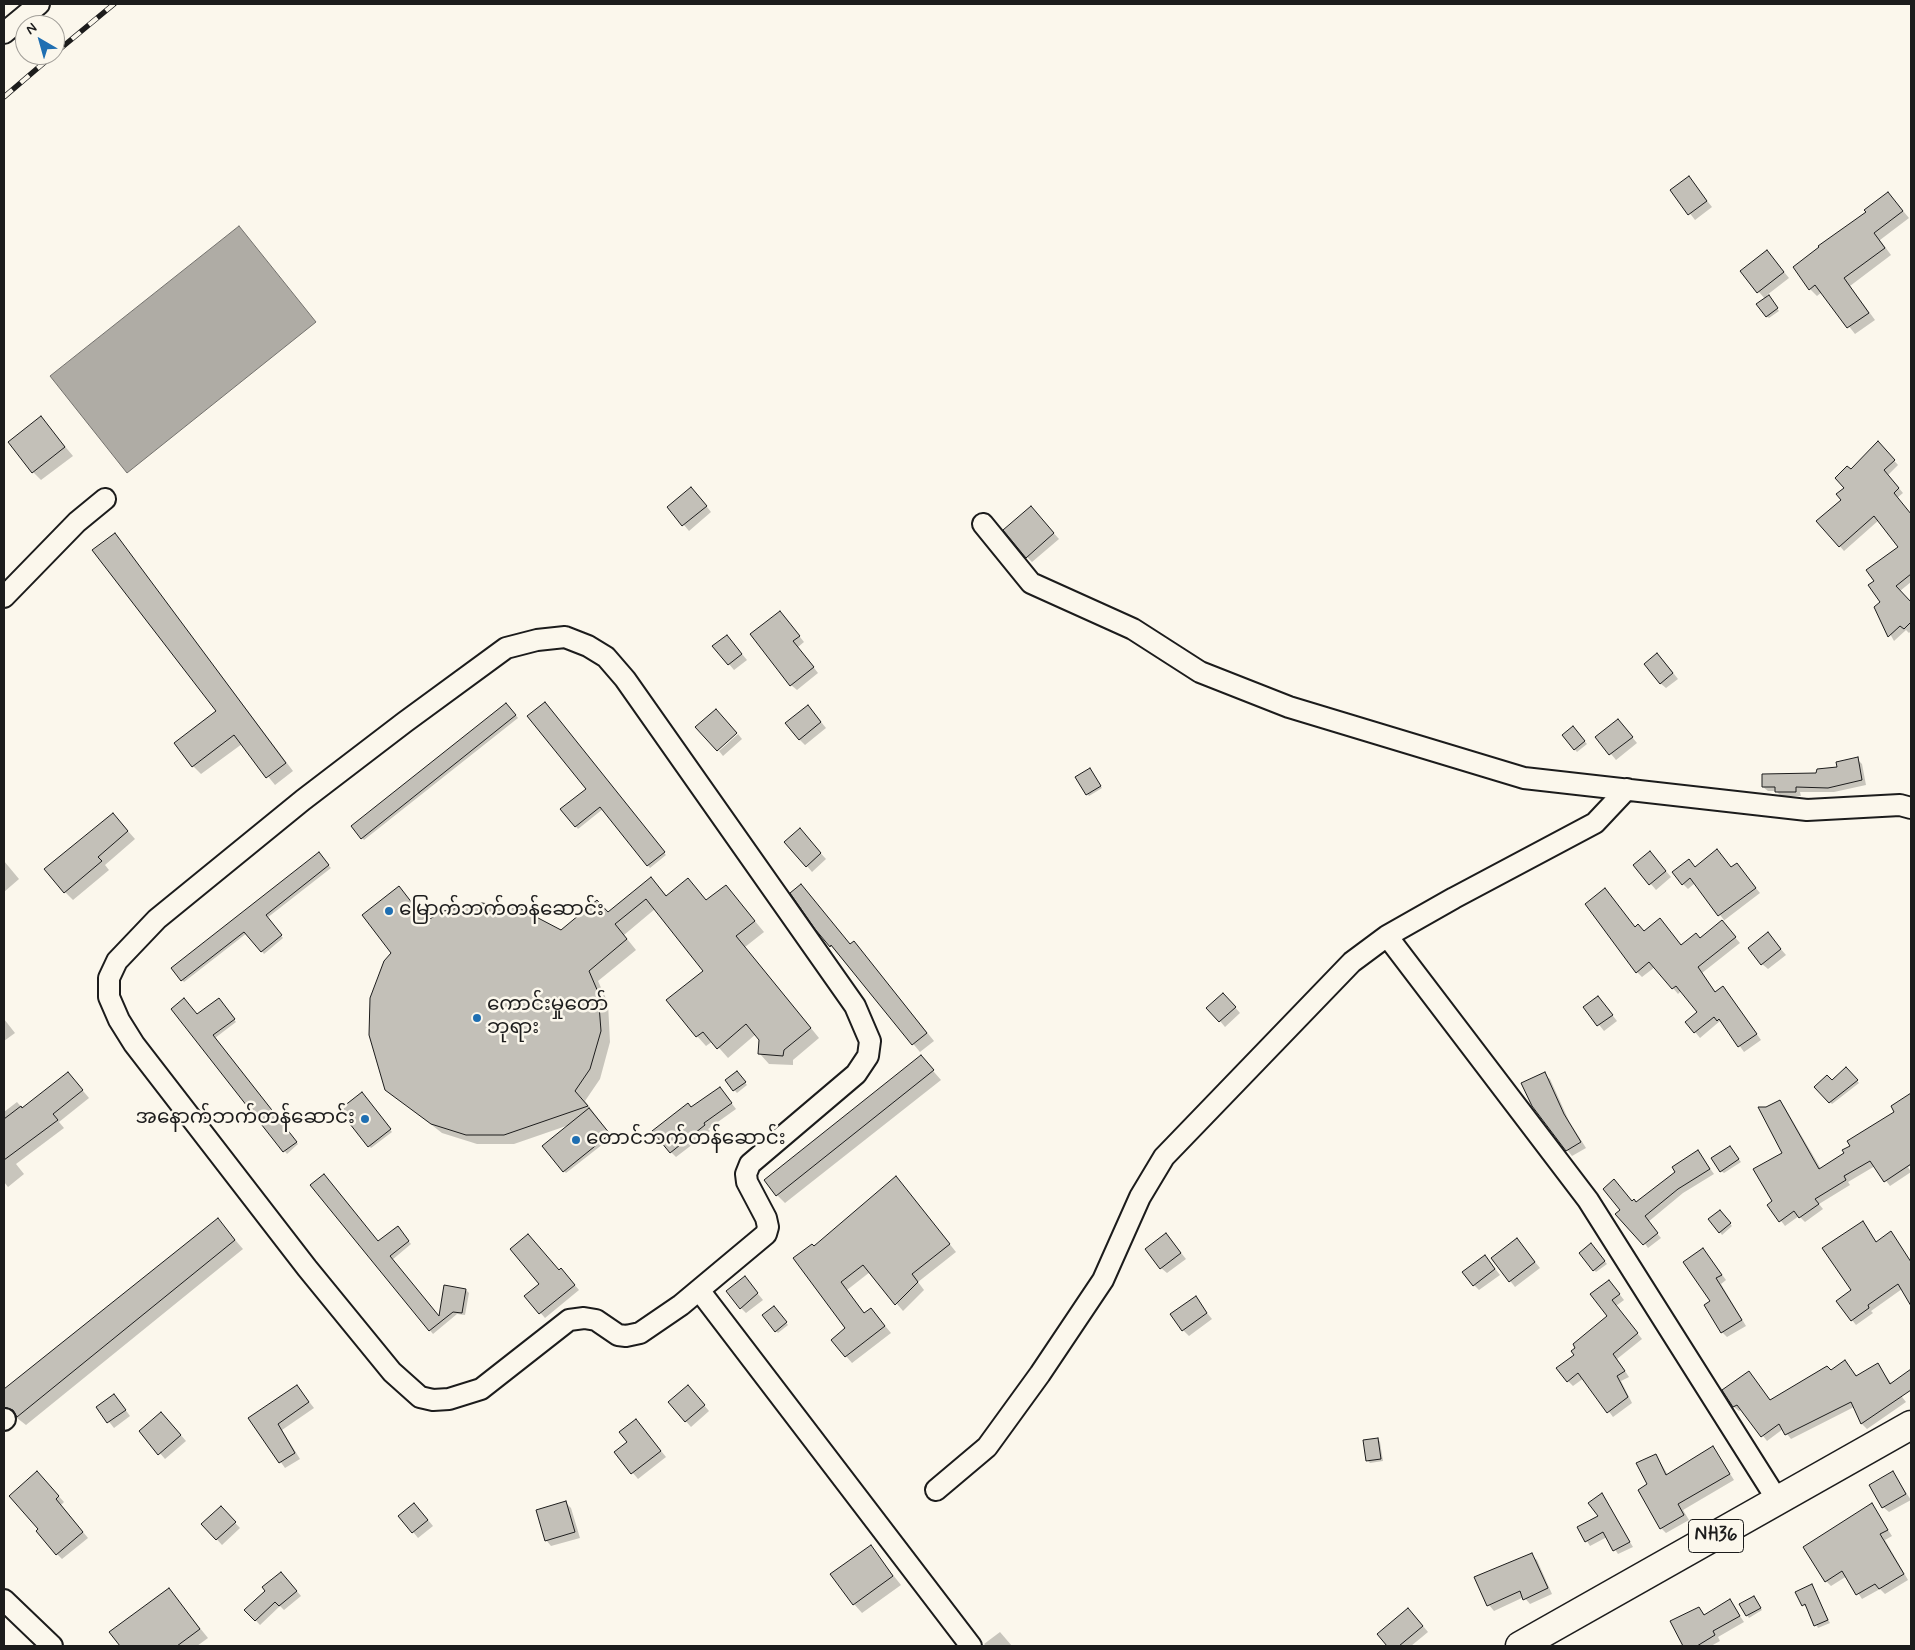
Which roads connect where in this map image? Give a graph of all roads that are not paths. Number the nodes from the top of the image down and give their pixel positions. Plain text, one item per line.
1 (39, 4) edge
2 (4, 32) edge
3 (105, 499) dead end
4 (983, 524) dead end
5 (4, 597) edge
6 (1626, 789) junction
7 (1911, 808) edge
8 (1387, 936) junction
9 (699, 1290) junction
10 (1911, 1425) edge
11 (936, 1490) dead end
12 (1778, 1501) junction
13 (4, 1600) edge
14 (52, 1646) edge
15 (971, 1646) edge
16 (1520, 1646) edge

1 - 2 street
3 - 5 street
4 - 6 street
6 - 7 street
6 - 8 street
8 - 11 street
8 - 12 street
9 - 9 street
9 - 15 street
10 - 12 highway, NH36
12 - 16 highway, NH36
13 - 14 street

